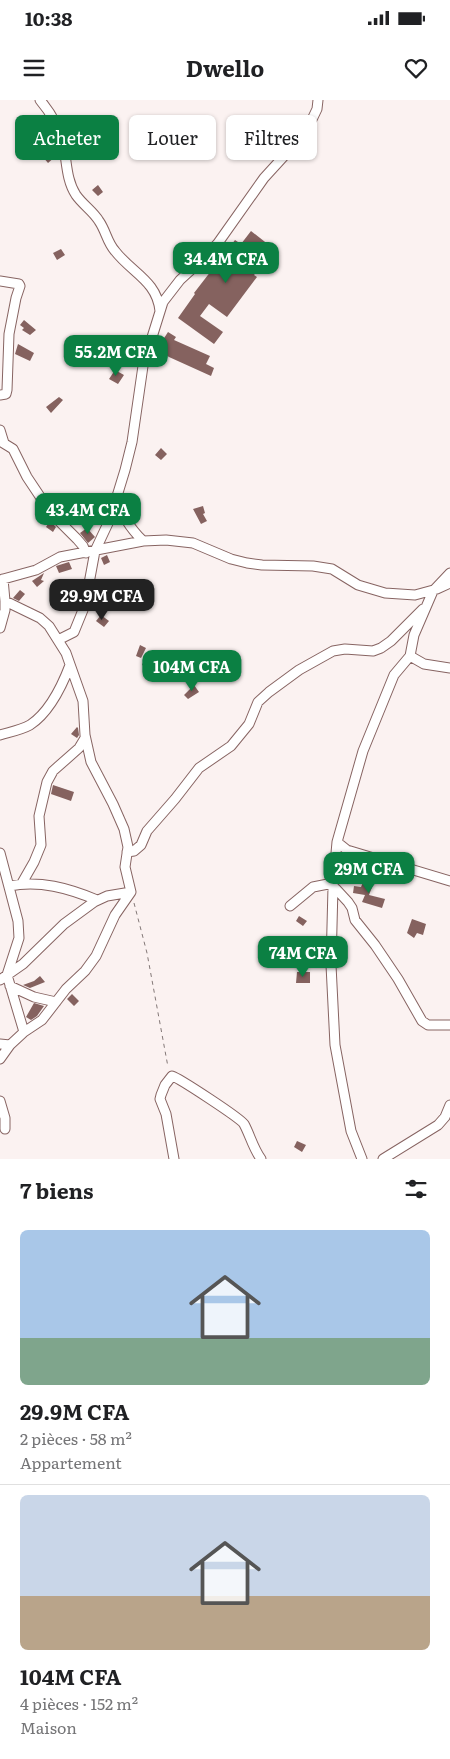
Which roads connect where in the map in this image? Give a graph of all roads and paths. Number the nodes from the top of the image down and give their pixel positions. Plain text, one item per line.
1 (40, 100) edge
2 (318, 100) edge
3 (0, 280) edge
4 (160, 311) junction
5 (0, 395) edge
6 (0, 430) edge
7 (2, 442) edge
8 (117, 497) junction
9 (143, 541) junction
10 (90, 552) junction
11 (450, 573) edge
12 (1, 580) edge
13 (450, 583) edge
14 (433, 590) junction
15 (4, 601) junction
16 (427, 603) junction
17 (0, 628) edge
18 (58, 640) junction
19 (410, 656) junction
20 (70, 666) junction
21 (450, 668) edge
22 (0, 735) edge
23 (85, 738) junction
24 (337, 842) junction
25 (128, 852) junction
26 (0, 853) edge
27 (450, 881) edge
28 (22, 883) junction
29 (8, 886) junction
30 (333, 887) junction
31 (131, 892) junction
32 (97, 900) junction
33 (290, 906) dead end
34 (4, 977) edge
35 (10, 986) junction
36 (56, 1002) junction
37 (450, 1026) edge
38 (24, 1032) junction
39 (0, 1044) edge
40 (10, 1044) junction
41 (0, 1059) edge
42 (172, 1076) junction
43 (0, 1101) edge
44 (450, 1105) edge
45 (5, 1129) dead end
46 (174, 1159) edge
47 (261, 1159) edge
48 (362, 1159) edge
49 (383, 1159) edge

1 - 4 street
2 - 4 street
3 - 5 street
4 - 8 street
6 - 7 street
7 - 10 street
8 - 9 street
8 - 10 street
9 - 10 street
9 - 14 street
10 - 12 street
10 - 18 street
11 - 14 street
12 - 15 street
13 - 14 street
14 - 16 street
15 - 17 street
15 - 18 street
16 - 19 street
16 - 25 street
18 - 20 street
19 - 21 street
19 - 24 street
20 - 22 street
20 - 23 street
23 - 25 street
23 - 28 street
24 - 27 street
24 - 30 street
25 - 31 street
26 - 29 street
28 - 29 street
28 - 32 street
29 - 34 street
30 - 33 street
30 - 37 street
30 - 48 street
31 - 32 street
31 - 36 street
31 - 42 path
32 - 34 street
34 - 35 street
35 - 36 street
35 - 38 street
36 - 38 street
38 - 40 street
39 - 40 street
40 - 41 street
42 - 46 street
42 - 47 street
43 - 45 street
44 - 49 street

